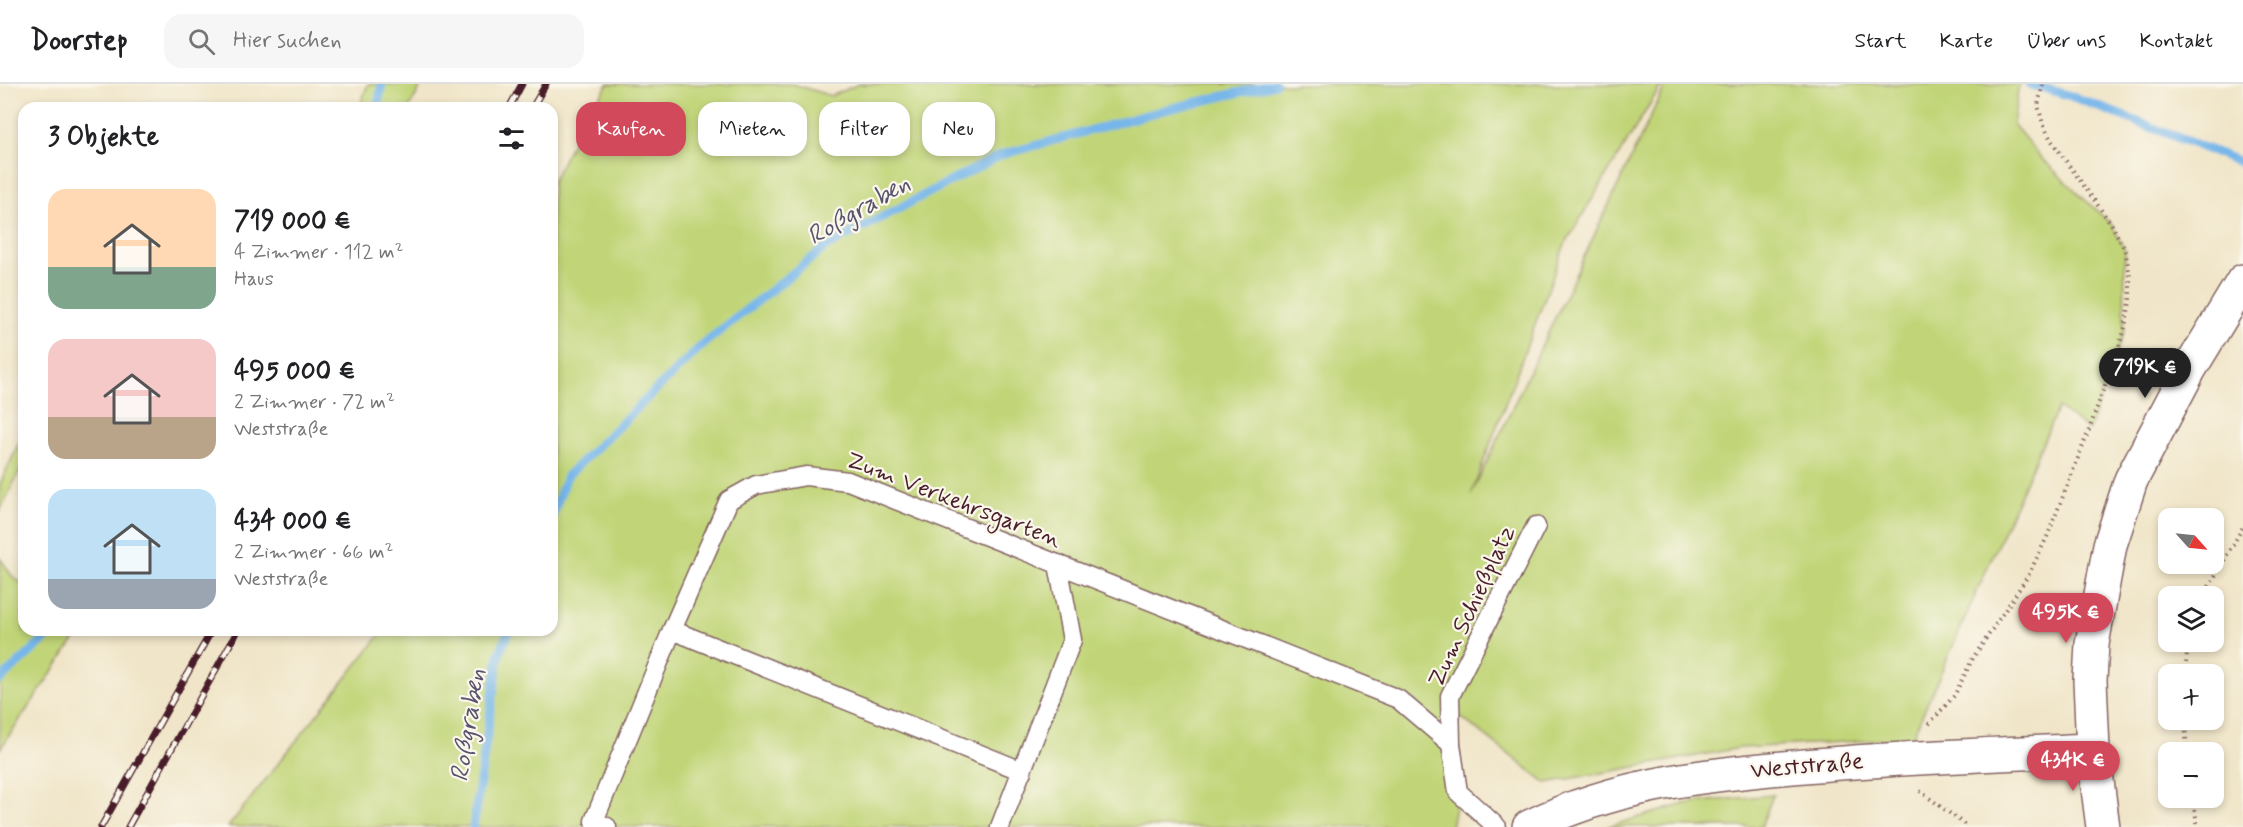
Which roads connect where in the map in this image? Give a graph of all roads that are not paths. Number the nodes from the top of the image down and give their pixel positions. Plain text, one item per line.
1 (2243, 281) edge
2 (1536, 526) dead end
3 (1058, 564) junction
4 (672, 630) junction
5 (1451, 744) junction
6 (2093, 750) junction
7 (1022, 771) junction
8 (598, 825) edge
9 (1000, 827) edge
10 (1497, 827) edge
11 (1529, 827) edge
12 (2103, 827) edge

1 - 6 main road
2 - 5 lane, Zum Schießplatz
3 - 4 lane, Zum Verkehrsgarten
3 - 5 lane, Zum Verkehrsgarten
3 - 7 lane, Zum Verkehrsgarten
4 - 7 lane
4 - 8 lane, Zum Verkehrsgarten
5 - 10 lane, Zum Schießplatz
6 - 11 main road, Weststraße
6 - 12 main road
7 - 9 lane, Zum Verkehrsgarten

